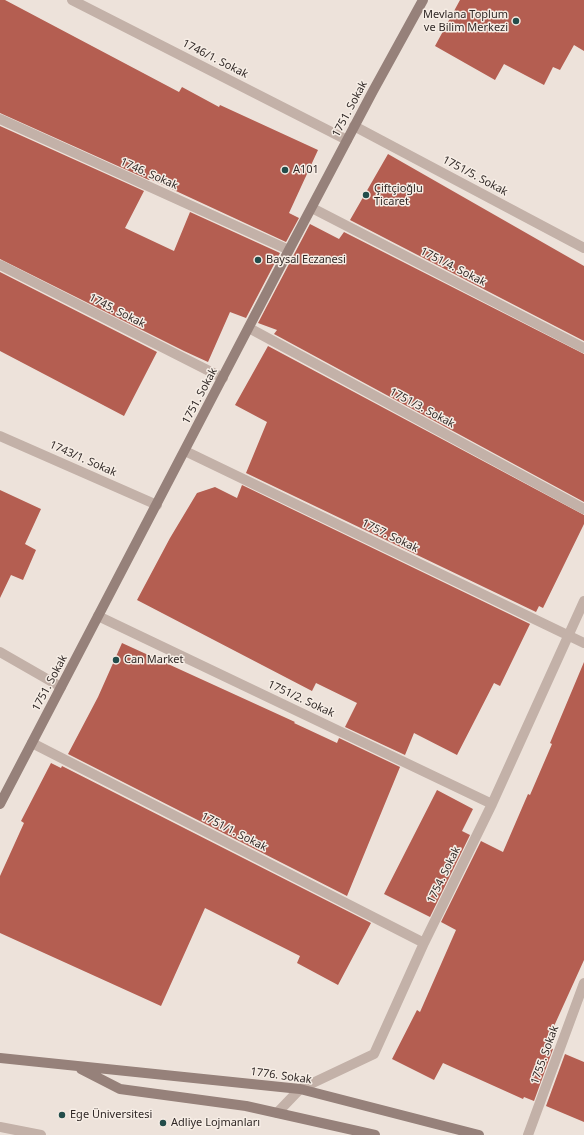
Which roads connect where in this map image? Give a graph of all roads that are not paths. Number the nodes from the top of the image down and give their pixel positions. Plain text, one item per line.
1 (72, 0) edge
2 (423, 0) edge
3 (0, 119) edge
4 (354, 126) junction
5 (347, 140) junction
6 (312, 208) junction
7 (584, 248) edge
8 (289, 250) junction
9 (0, 265) edge
10 (249, 328) junction
11 (584, 348) edge
12 (223, 378) junction
13 (0, 436) edge
14 (185, 451) junction
15 (157, 505) junction
16 (584, 509) edge
17 (584, 601) edge
18 (98, 616) junction
19 (569, 635) junction
20 (584, 643) edge
21 (0, 652) edge
22 (61, 687) junction
23 (32, 743) junction
24 (0, 804) edge
25 (492, 804) junction
26 (424, 943) junction
27 (584, 983) edge
28 (0, 1058) edge
29 (76, 1066) junction
30 (300, 1089) junction
31 (277, 1113) junction
32 (0, 1127) edge
33 (41, 1135) edge
34 (375, 1135) edge
35 (479, 1135) edge
36 (528, 1135) edge

1 - 5 street, 1746/1. Sokak
2 - 4 street, 1751. Sokak
3 - 8 street, 1746. Sokak
4 - 5 street, 1751. Sokak
4 - 7 street, 1751/5. Sokak
5 - 6 street, 1751. Sokak
6 - 8 street, 1751. Sokak
6 - 11 street, 1751/4. Sokak
8 - 10 street, 1751. Sokak
9 - 12 street, 1745. Sokak
10 - 12 street, 1751. Sokak
10 - 16 street, 1751/3. Sokak
12 - 14 street, 1751. Sokak
13 - 15 street, 1743/1. Sokak
14 - 15 street, 1751. Sokak
14 - 19 street, 1757. Sokak
15 - 18 street, 1751. Sokak
17 - 19 street, 1754. Sokak
18 - 22 street, 1751. Sokak
18 - 25 street, 1751/2. Sokak
19 - 20 street, 1757. Sokak
19 - 25 street, 1754. Sokak
21 - 22 street
22 - 23 street, 1751. Sokak
23 - 24 street, 1751. Sokak
23 - 26 street, 1751/1. Sokak
25 - 26 street, 1754. Sokak
26 - 30 street, 1754. Sokak
27 - 36 street, 1755. Sokak
28 - 29 street, 1776. Sokak
29 - 30 street, 1776. Sokak
29 - 31 street, 1776. Sokak
30 - 31 street, 1754. Sokak
30 - 35 street, 1776. Sokak
31 - 34 street, 1776. Sokak
32 - 33 street

